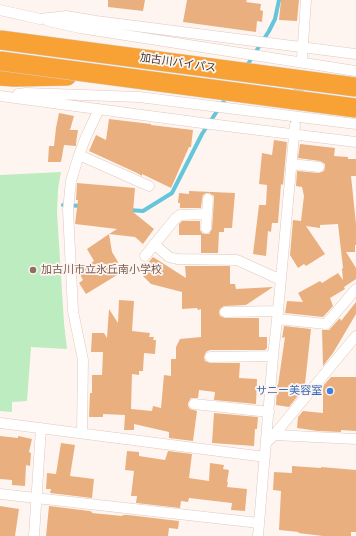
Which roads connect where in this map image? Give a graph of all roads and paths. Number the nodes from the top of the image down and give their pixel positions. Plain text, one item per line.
1 (306, 0) edge
2 (0, 10) edge
3 (40, 19) junction
4 (0, 30) edge
5 (0, 40) edge
6 (51, 46) junction
7 (302, 53) junction
8 (356, 54) edge
9 (0, 61) edge
10 (356, 71) edge
11 (104, 75) junction
12 (0, 76) edge
13 (356, 87) edge
14 (0, 96) edge
15 (356, 108) edge
16 (99, 109) junction
17 (356, 124) edge
18 (294, 130) junction
19 (356, 142) edge
20 (79, 154) junction
21 (291, 164) junction
22 (319, 166) dead end
23 (148, 186) dead end
24 (208, 199) dead end
25 (207, 214) junction
26 (206, 228) dead end
27 (154, 244) junction
28 (145, 256) dead end
29 (281, 280) junction
30 (356, 289) edge
31 (225, 312) dead end
32 (278, 315) junction
33 (356, 336) edge
34 (273, 356) junction
35 (210, 357) dead end
36 (194, 404) dead end
37 (269, 412) junction
38 (0, 422) edge
39 (41, 428) junction
40 (82, 433) junction
41 (274, 435) junction
42 (356, 439) edge
43 (266, 443) junction
44 (265, 457) junction
45 (0, 494) edge
46 (36, 498) junction
47 (259, 523) junction
48 (34, 536) edge
49 (258, 536) edge

1 - 7 street
2 - 3 street
3 - 7 street
3 - 10 street
4 - 6 highway, bridge
5 - 6 highway, 加古川バイパス, bridge
6 - 13 highway, 加古川バイパス, bridge
7 - 8 street
9 - 11 highway, 加古川バイパス, bridge
11 - 12 highway, bridge
11 - 15 highway, 加古川バイパス, bridge
14 - 16 street
14 - 17 street
16 - 18 street
16 - 20 street
18 - 19 street
18 - 21 street
20 - 23 street
20 - 40 street
21 - 22 street
21 - 29 street
24 - 25 street
25 - 26 street
25 - 27 street
27 - 28 street
27 - 29 street
29 - 32 street
30 - 32 street
31 - 32 street
32 - 34 street
33 - 41 street
34 - 35 street
34 - 37 street
36 - 37 street
37 - 43 street
38 - 39 street
39 - 40 street
39 - 46 street
40 - 44 street
41 - 42 street
41 - 43 street
43 - 44 street
44 - 47 street
45 - 46 street
46 - 47 street
46 - 48 street
47 - 49 street

